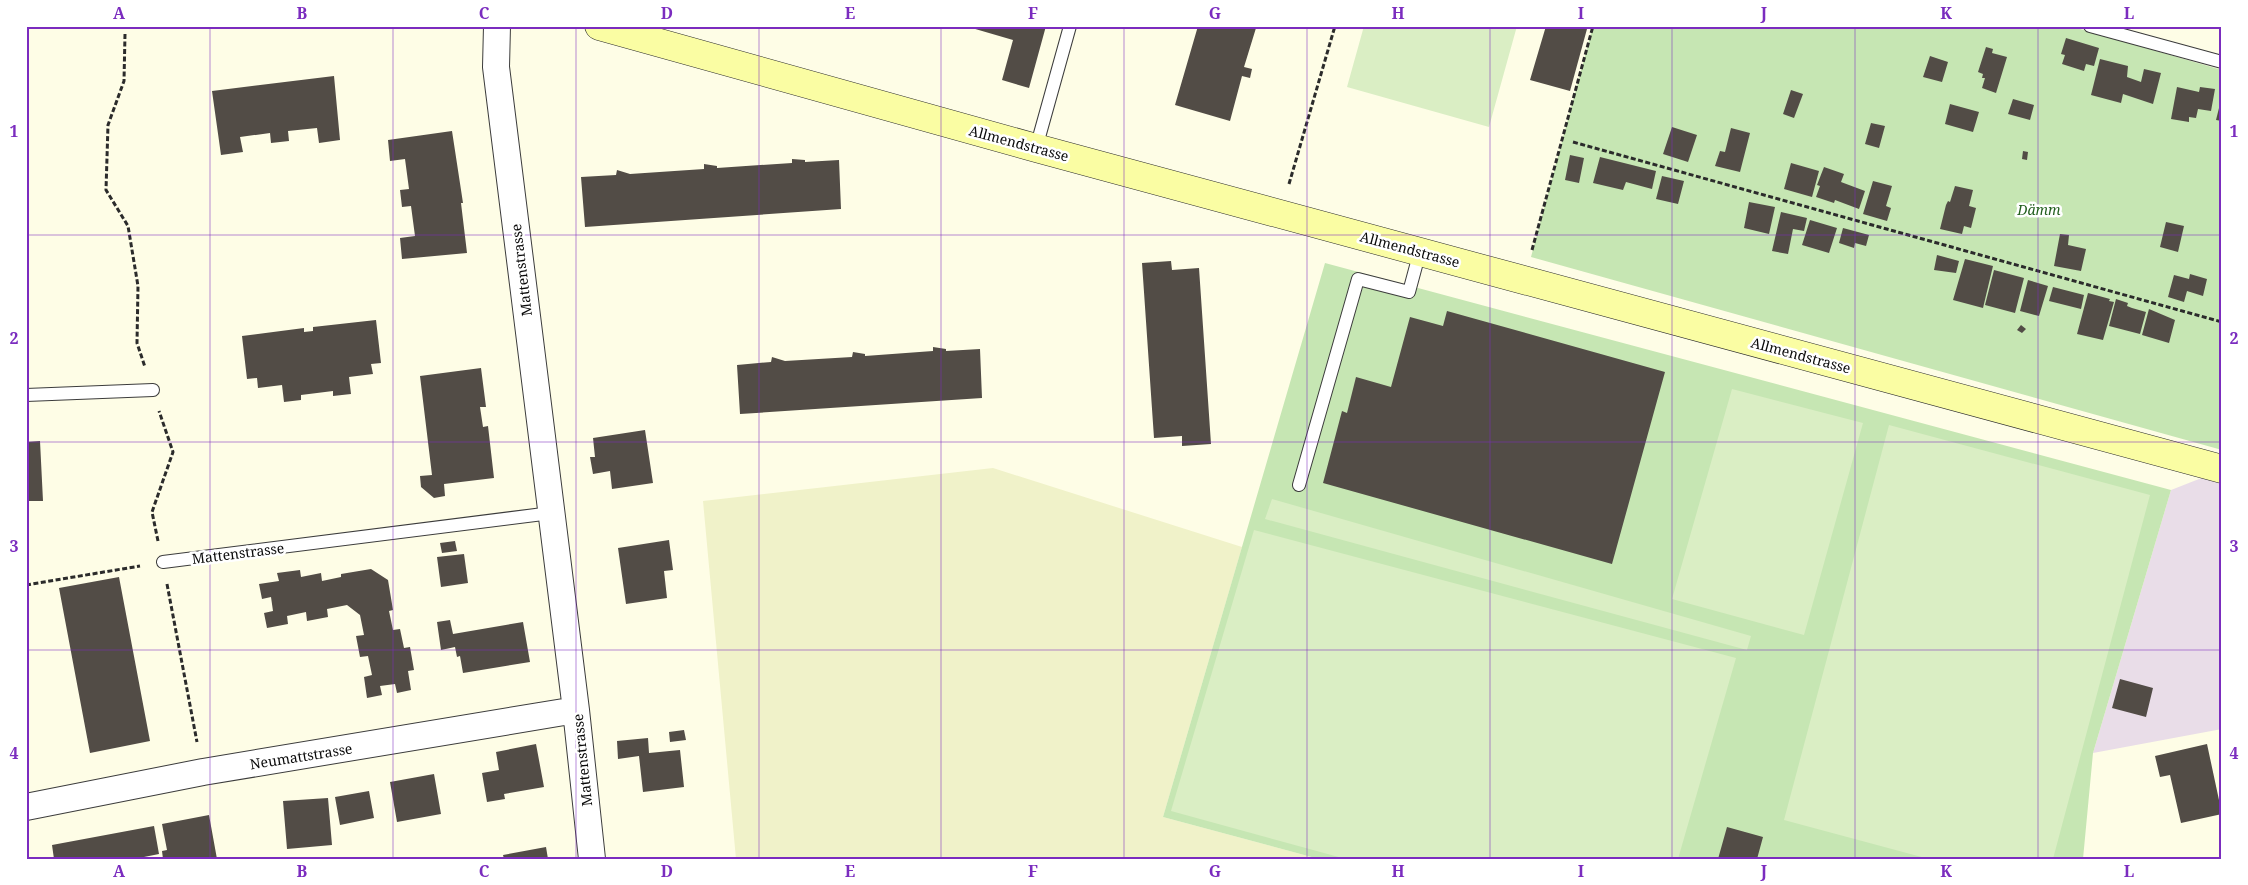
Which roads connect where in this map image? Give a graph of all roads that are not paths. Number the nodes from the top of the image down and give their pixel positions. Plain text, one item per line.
1 (497, 26) edge
2 (599, 26) edge
3 (1070, 26) edge
4 (2090, 26) edge
5 (2222, 62) edge
6 (1036, 148) junction
7 (1420, 251) junction
8 (153, 390) road end
9 (26, 395) edge
10 (2222, 469) edge
11 (1299, 485) dead end
12 (551, 513) junction
13 (163, 562) road end
14 (576, 710) junction
15 (26, 808) edge
16 (592, 859) edge

1 - 12 street, Mattenstrasse
2 - 6 main road, Allmendstrasse
3 - 6 lane
4 - 5 lane
6 - 7 main road, Allmendstrasse
7 - 10 main road, Allmendstrasse
7 - 11 lane
8 - 9 lane
12 - 13 lane, Mattenstrasse
12 - 14 street, Mattenstrasse
14 - 15 street, Neumattstrasse
14 - 16 street, Mattenstrasse

